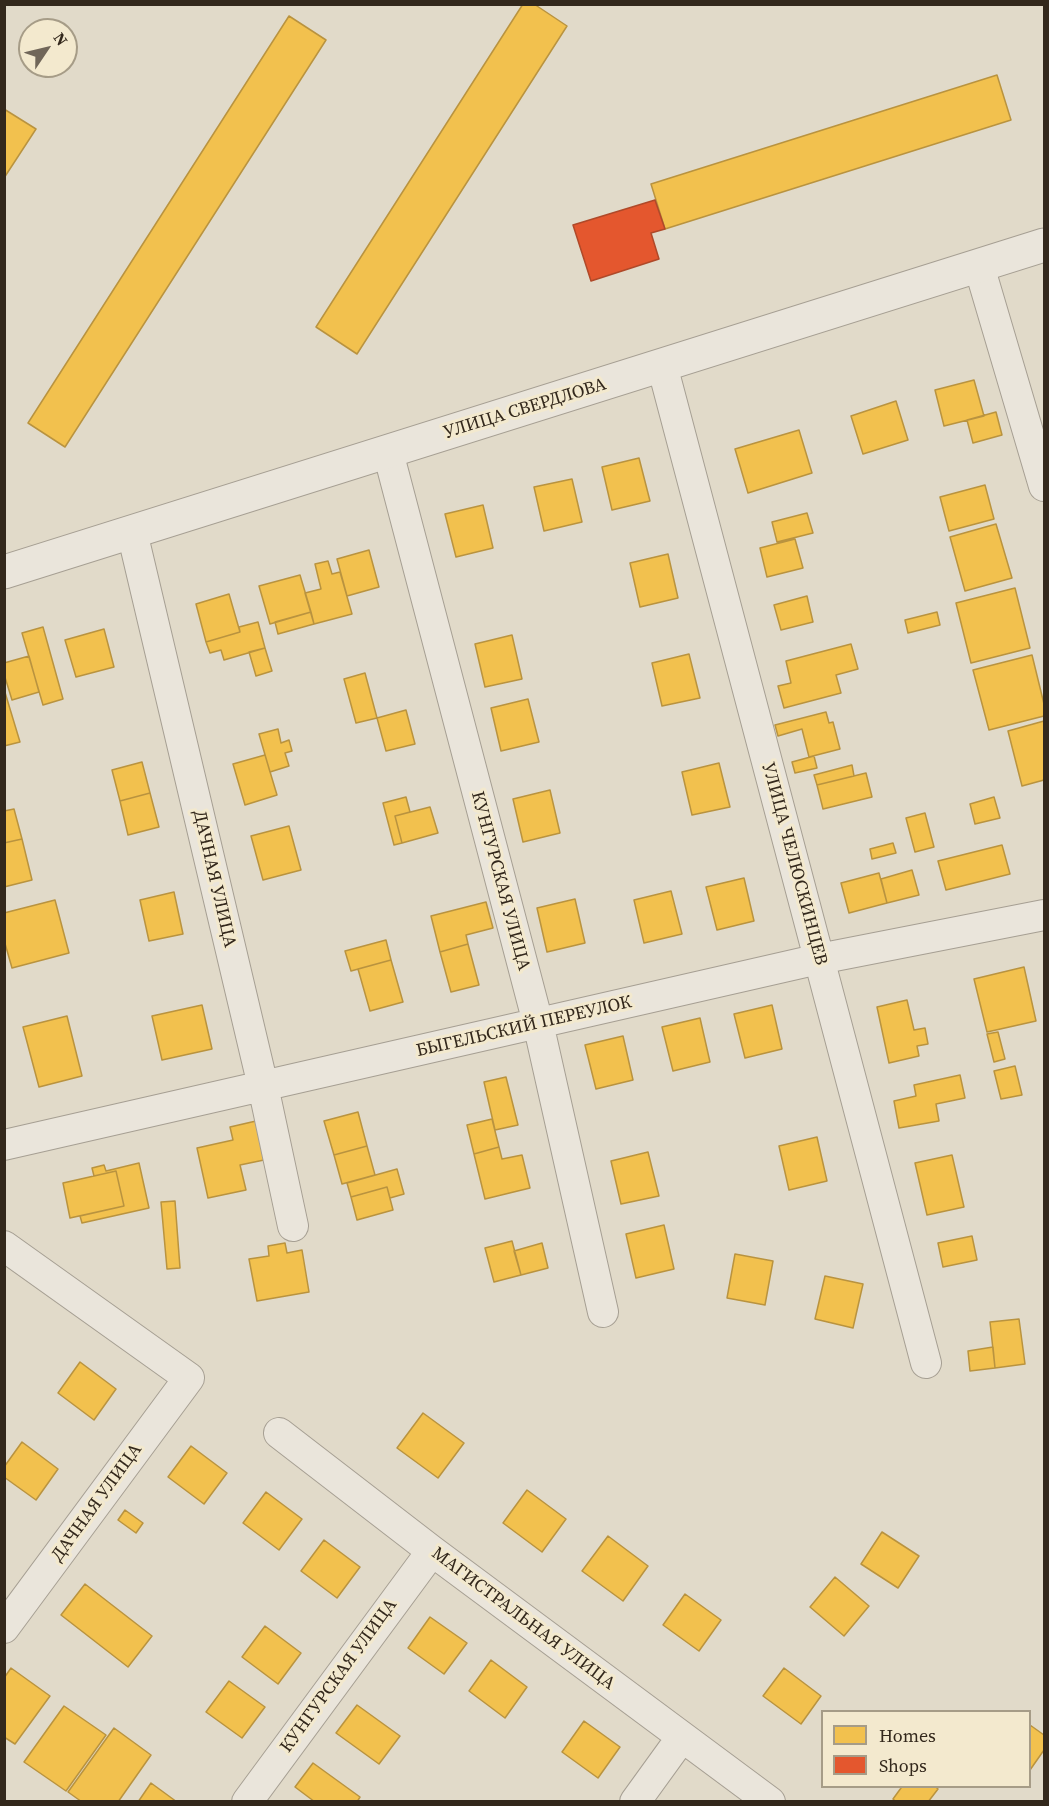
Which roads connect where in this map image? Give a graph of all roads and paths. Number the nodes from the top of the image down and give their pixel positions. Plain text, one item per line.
1 (1044, 245) edge
2 (979, 266) junction
3 (662, 365) junction
4 (387, 452) junction
5 (1044, 486) edge
6 (132, 532) junction
7 (4, 572) edge
8 (1044, 915) edge
9 (819, 959) junction
10 (538, 1023) junction
11 (263, 1086) junction
12 (4, 1145) edge
13 (293, 1226) dead end
14 (4, 1246) edge
15 (603, 1312) dead end
16 (926, 1363) dead end
17 (279, 1433) dead end
18 (432, 1551) junction
19 (4, 1628) edge
20 (682, 1737) junction
21 (247, 1802) edge
22 (635, 1802) edge
23 (770, 1802) edge

1 - 2 street, УЛИЦА СВЕРДЛОВА
2 - 3 street, УЛИЦА СВЕРДЛОВА
2 - 5 street
3 - 4 street, УЛИЦА СВЕРДЛОВА
3 - 9 street, УЛИЦА ЧЕЛЮСКИНЦЕВ
4 - 6 street, УЛИЦА СВЕРДЛОВА
4 - 10 street, КУНГУРСКАЯ УЛИЦА
6 - 7 street, УЛИЦА СВЕРДЛОВА
6 - 11 street, ДАЧНАЯ УЛИЦА
8 - 9 street, БЫГЕЛЬСКИЙ ПЕРЕУЛОК
9 - 10 street, БЫГЕЛЬСКИЙ ПЕРЕУЛОК
9 - 16 street, УЛИЦА ЧЕЛЮСКИНЦЕВ
10 - 11 street, БЫГЕЛЬСКИЙ ПЕРЕУЛОК
10 - 15 street, КУНГУРСКАЯ УЛИЦА
11 - 12 street, БЫГЕЛЬСКИЙ ПЕРЕУЛОК
11 - 13 street, ДАЧНАЯ УЛИЦА
14 - 19 street, ДАЧНАЯ УЛИЦА
17 - 18 street, МАГИСТРАЛЬНАЯ УЛИЦА
18 - 20 street, МАГИСТРАЛЬНАЯ УЛИЦА
18 - 21 street, КУНГУРСКАЯ УЛИЦА
20 - 22 street
20 - 23 street, МАГИСТРАЛЬНАЯ УЛИЦА

